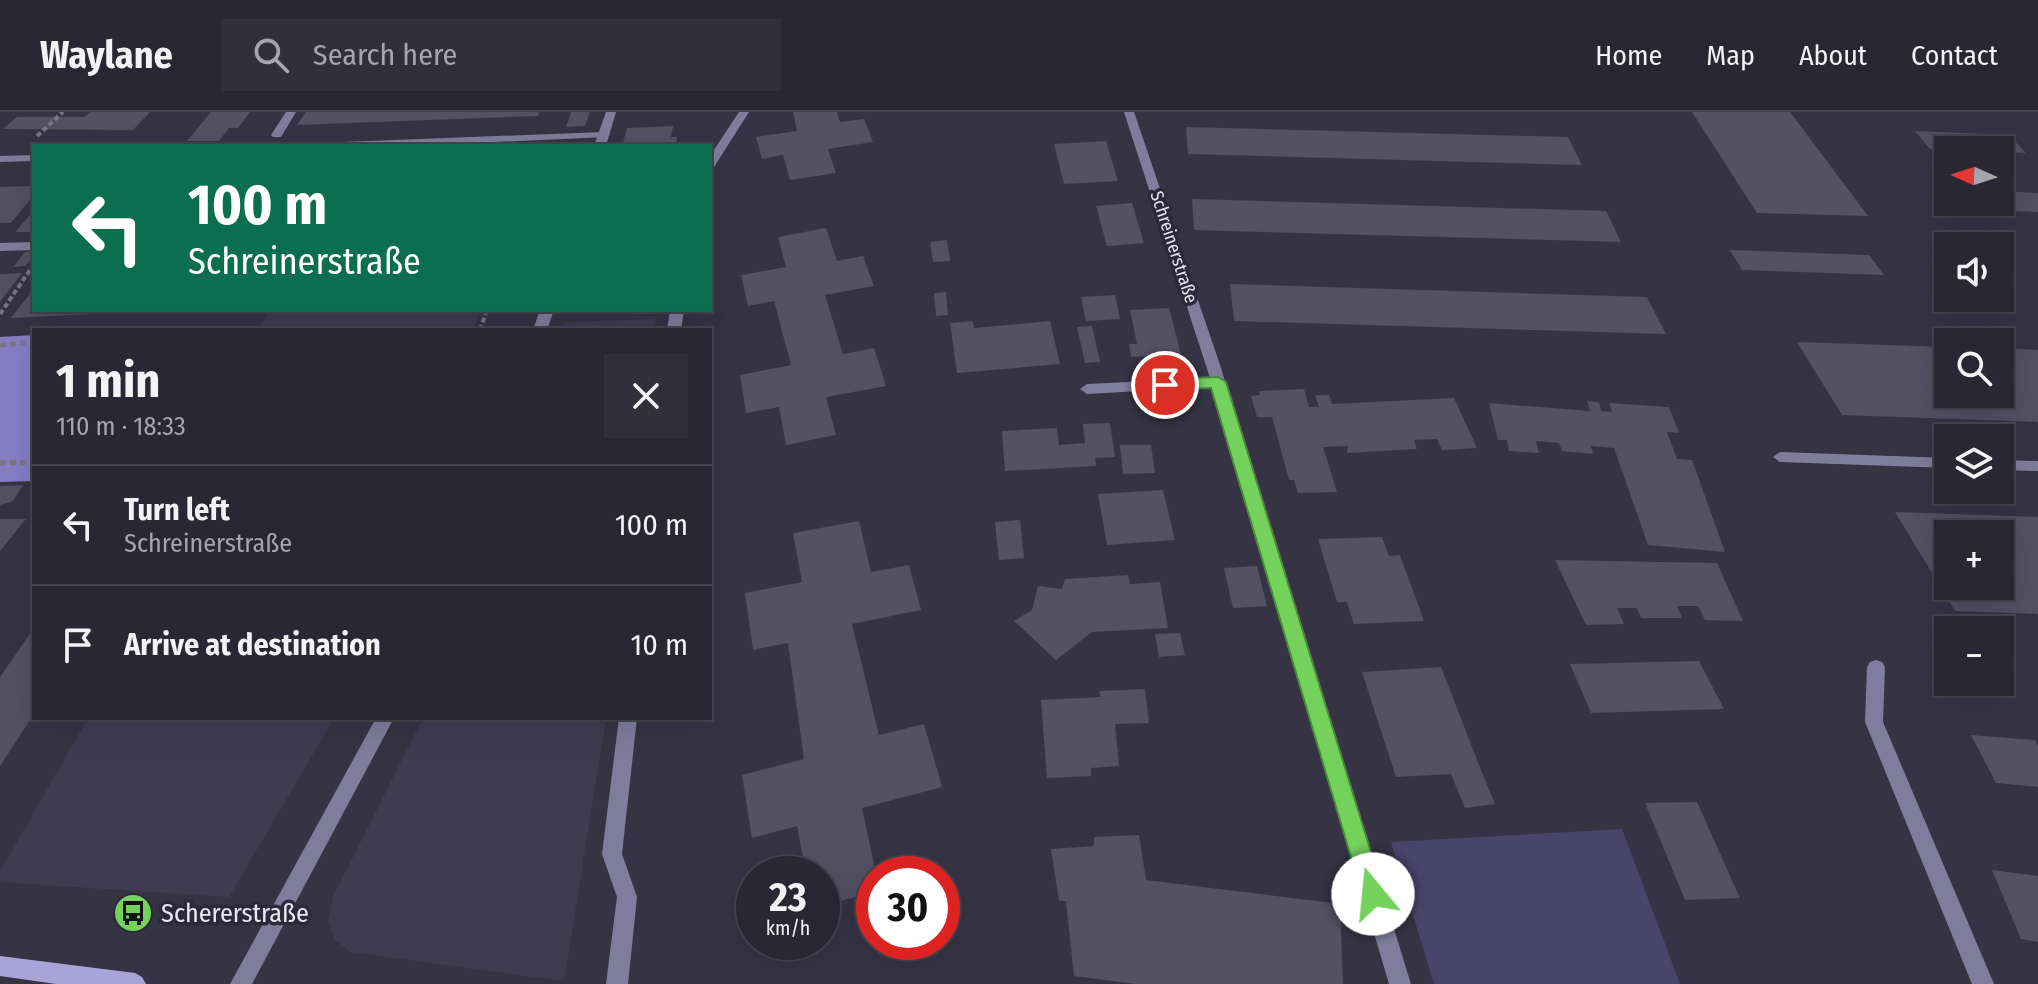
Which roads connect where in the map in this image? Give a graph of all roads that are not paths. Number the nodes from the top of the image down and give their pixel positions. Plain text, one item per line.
1 (291, 112) edge
2 (611, 112) edge
3 (744, 112) edge
4 (1129, 112) edge
5 (277, 135) dead end
6 (601, 140) edge
7 (412, 144) edge
8 (32, 158) edge
9 (0, 159) edge
10 (712, 162) edge
11 (32, 245) edge
12 (0, 247) edge
13 (1218, 382) junction
14 (1087, 389) dead end
15 (1780, 457) dead end
16 (1934, 462) edge
17 (2014, 465) edge
18 (2038, 466) edge
19 (1876, 667) dead end
20 (384, 720) edge
21 (628, 720) edge
22 (0, 966) edge
23 (135, 984) edge
24 (241, 984) edge
25 (617, 984) edge
26 (1400, 984) edge
27 (1983, 984) edge

1 - 5 street
2 - 6 street
3 - 10 street
4 - 13 street, Schreinerstraße
6 - 7 street
8 - 9 street
11 - 12 street
13 - 14 street
13 - 26 street, Schreinerstraße
15 - 16 street
17 - 18 street
19 - 27 street
20 - 24 street
21 - 25 street
22 - 23 street

